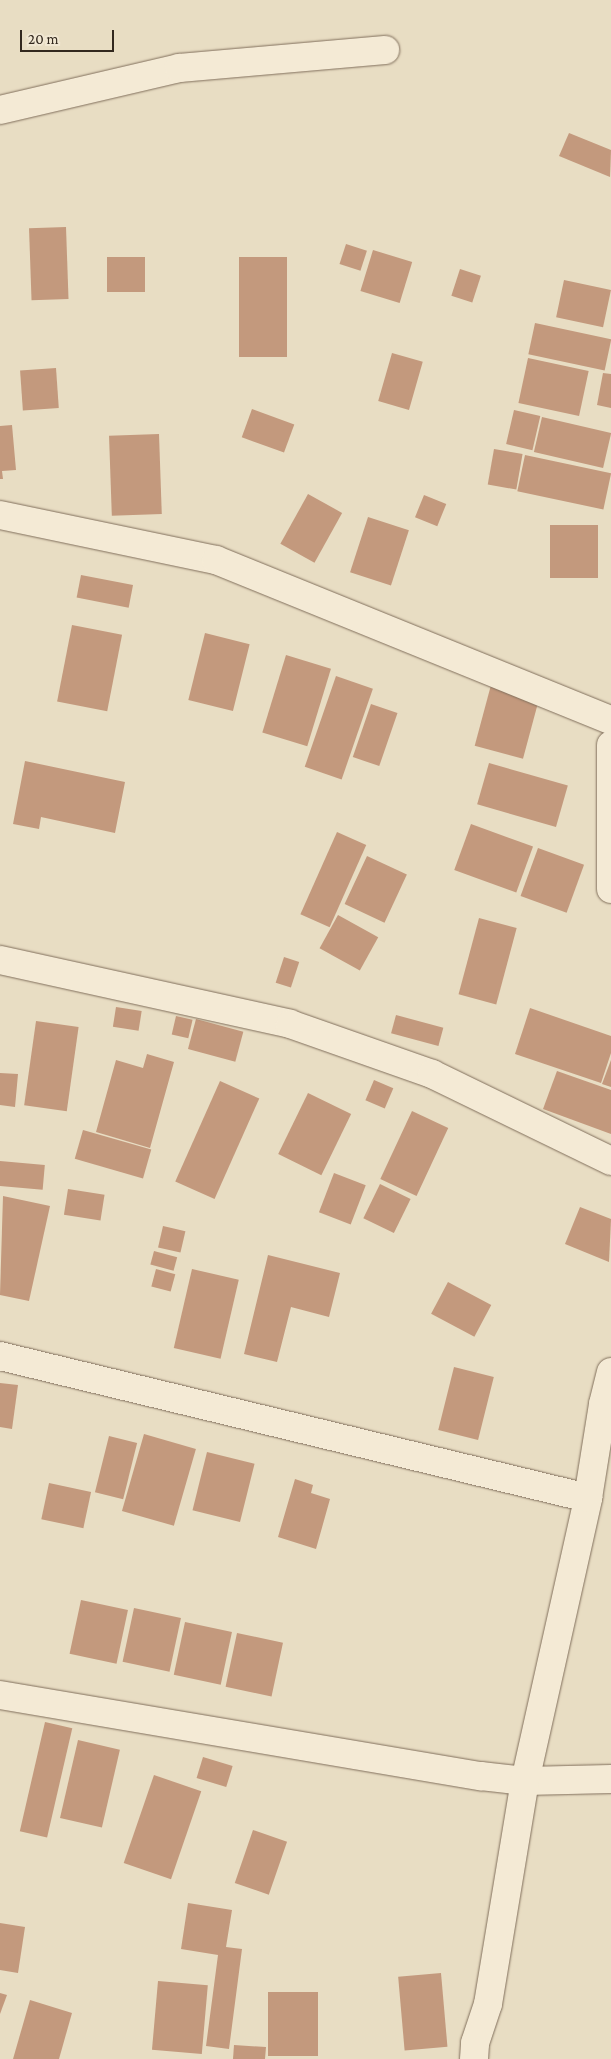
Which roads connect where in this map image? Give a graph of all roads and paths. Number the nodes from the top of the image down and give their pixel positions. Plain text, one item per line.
1 (385, 50) dead end
2 (0, 110) edge
3 (0, 515) edge
4 (611, 720) edge
5 (611, 744) edge
6 (611, 889) edge
7 (0, 960) edge
8 (611, 1161) edge
9 (0, 1356) edge
10 (611, 1372) edge
11 (588, 1498) junction
12 (0, 1695) edge
13 (611, 1779) edge
14 (525, 1781) junction
15 (474, 2059) edge

1 - 2 street
3 - 4 street
5 - 6 street
7 - 8 street
9 - 11 street
10 - 11 street
11 - 14 street
12 - 14 street
13 - 14 street
14 - 15 street

